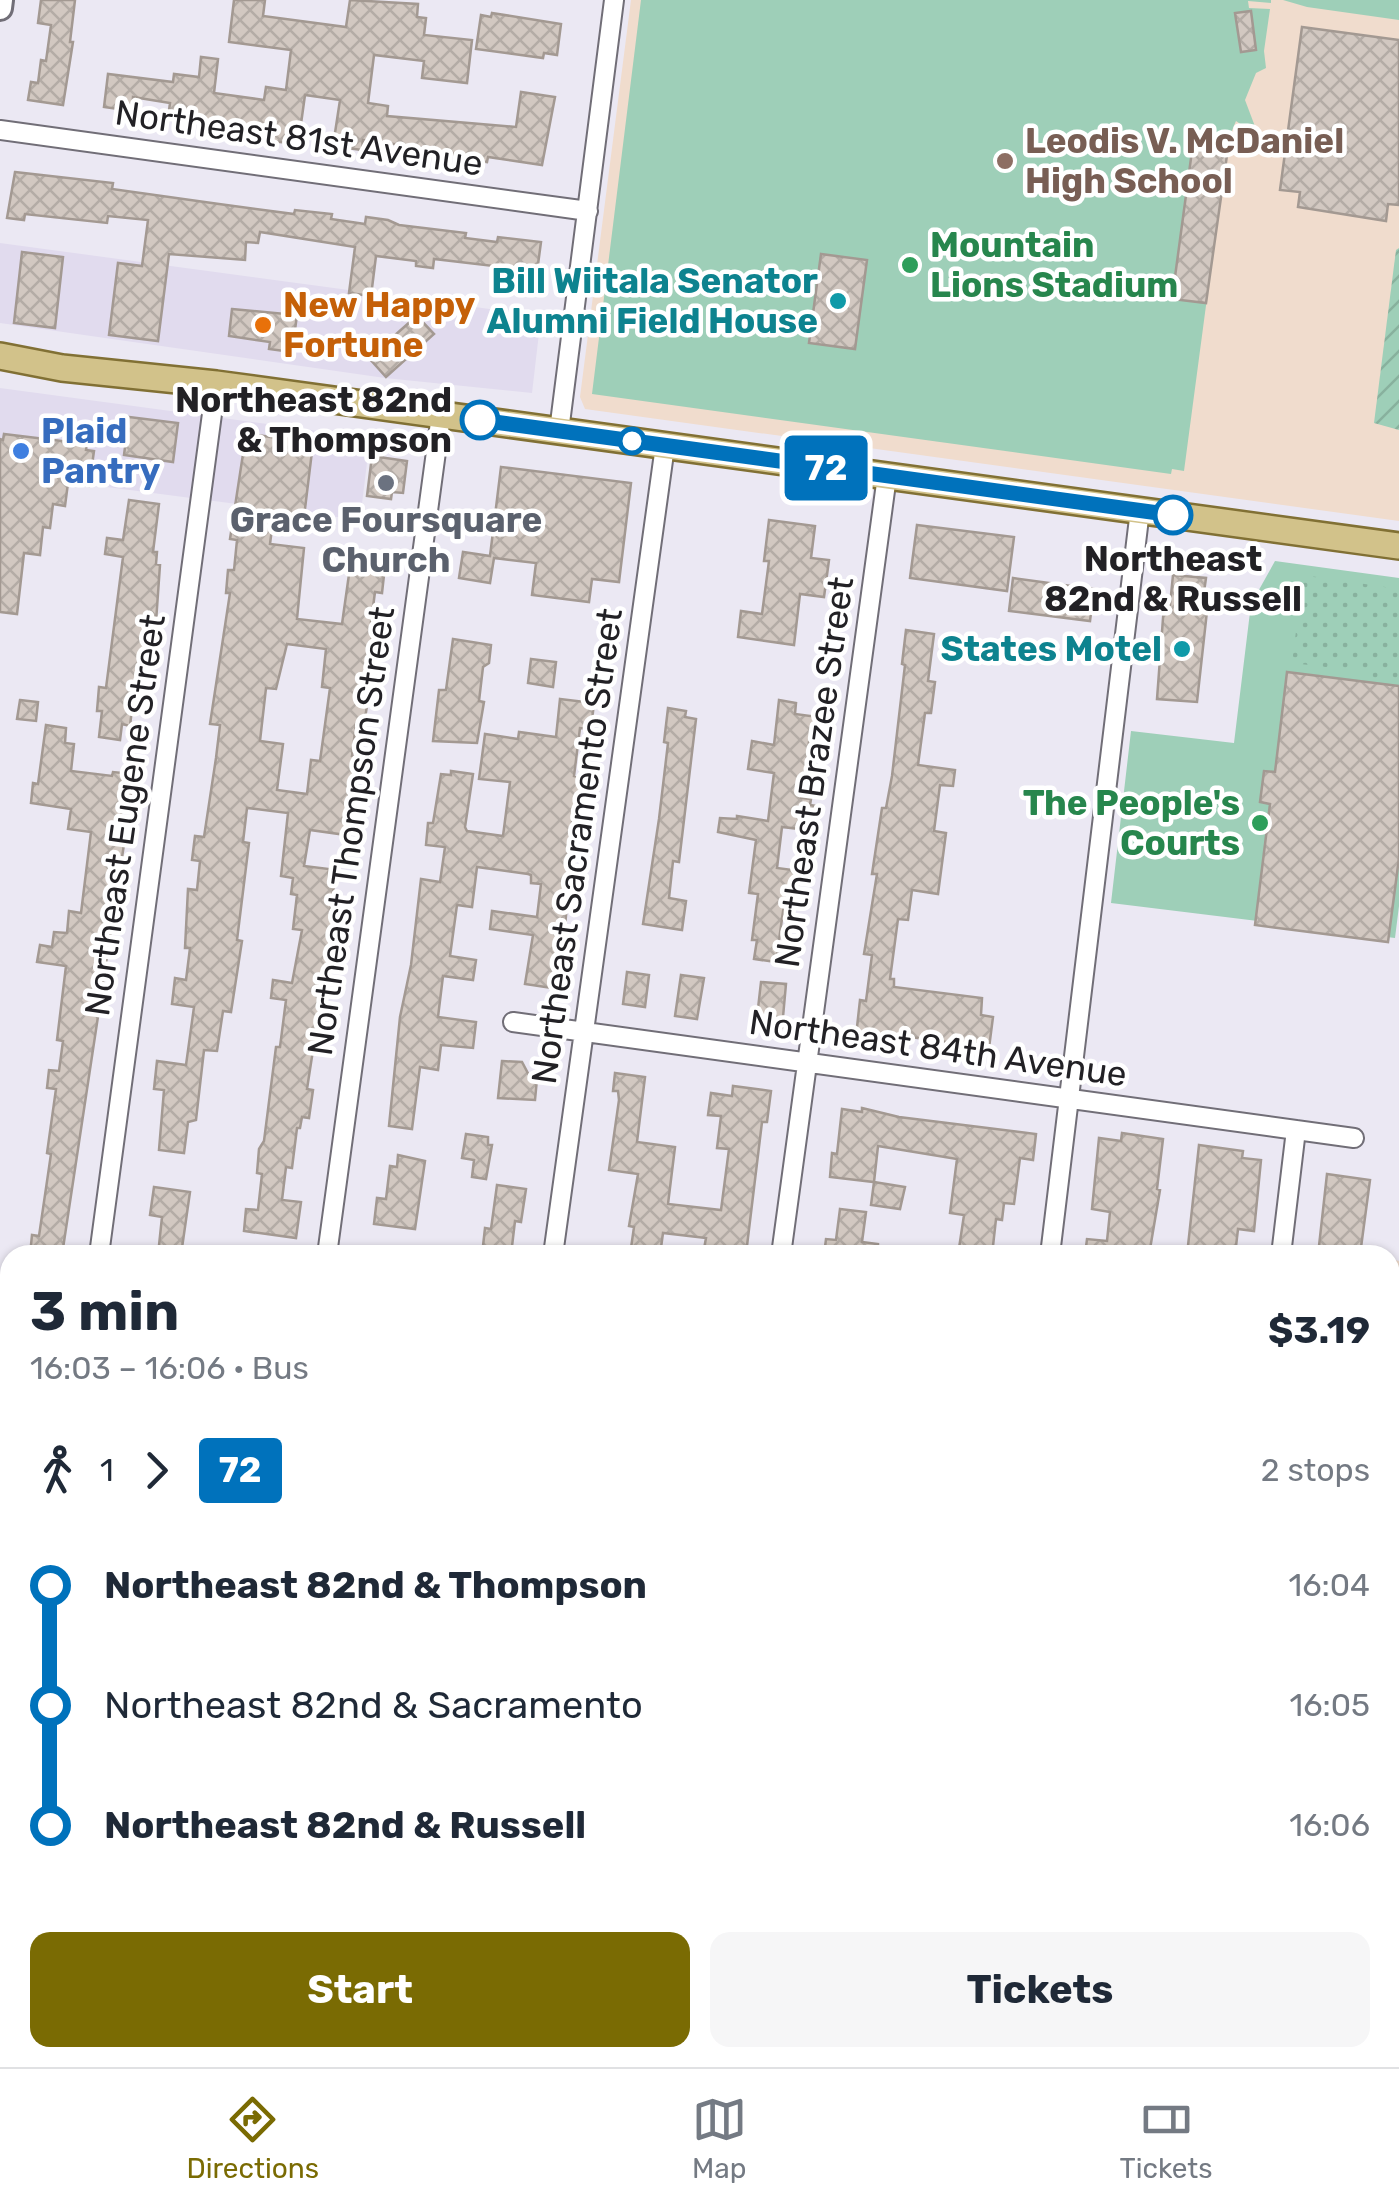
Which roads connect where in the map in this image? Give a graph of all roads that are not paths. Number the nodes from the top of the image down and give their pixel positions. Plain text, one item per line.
1 (1, 0) edge
2 (614, 0) edge
3 (0, 8) edge
4 (0, 130) edge
5 (588, 211) junction
6 (0, 356) edge
7 (216, 384) junction
8 (441, 415) junction
9 (558, 431) junction
10 (665, 446) junction
11 (887, 476) junction
12 (1140, 510) junction
13 (1399, 546) edge
14 (513, 1022) dead end
15 (584, 1032) junction
16 (807, 1063) junction
17 (1070, 1100) junction
18 (1296, 1130) junction
19 (1354, 1138) dead end
20 (100, 1245) edge
21 (327, 1245) edge
22 (554, 1245) edge
23 (782, 1245) edge
24 (1051, 1245) edge
25 (1282, 1245) edge

1 - 3 street
2 - 5 street
4 - 5 street, Northeast 81st Avenue
5 - 9 street
6 - 7 main road
7 - 8 main road
7 - 20 street, Northeast Eugene Street
8 - 9 main road
8 - 21 street, Northeast Thompson Street
9 - 10 main road
10 - 11 main road
10 - 15 street, Northeast Sacramento Street
11 - 12 main road
11 - 16 street, Northeast Brazee Street
12 - 13 main road
12 - 17 street
14 - 15 street, Northeast 84th Avenue
15 - 16 street, Northeast 84th Avenue
15 - 22 street, Northeast Sacramento Street
16 - 17 street, Northeast 84th Avenue
16 - 23 street, Northeast Brazee Street
17 - 18 street, Northeast 84th Avenue
17 - 24 street
18 - 19 street, Northeast 84th Avenue
18 - 25 street

